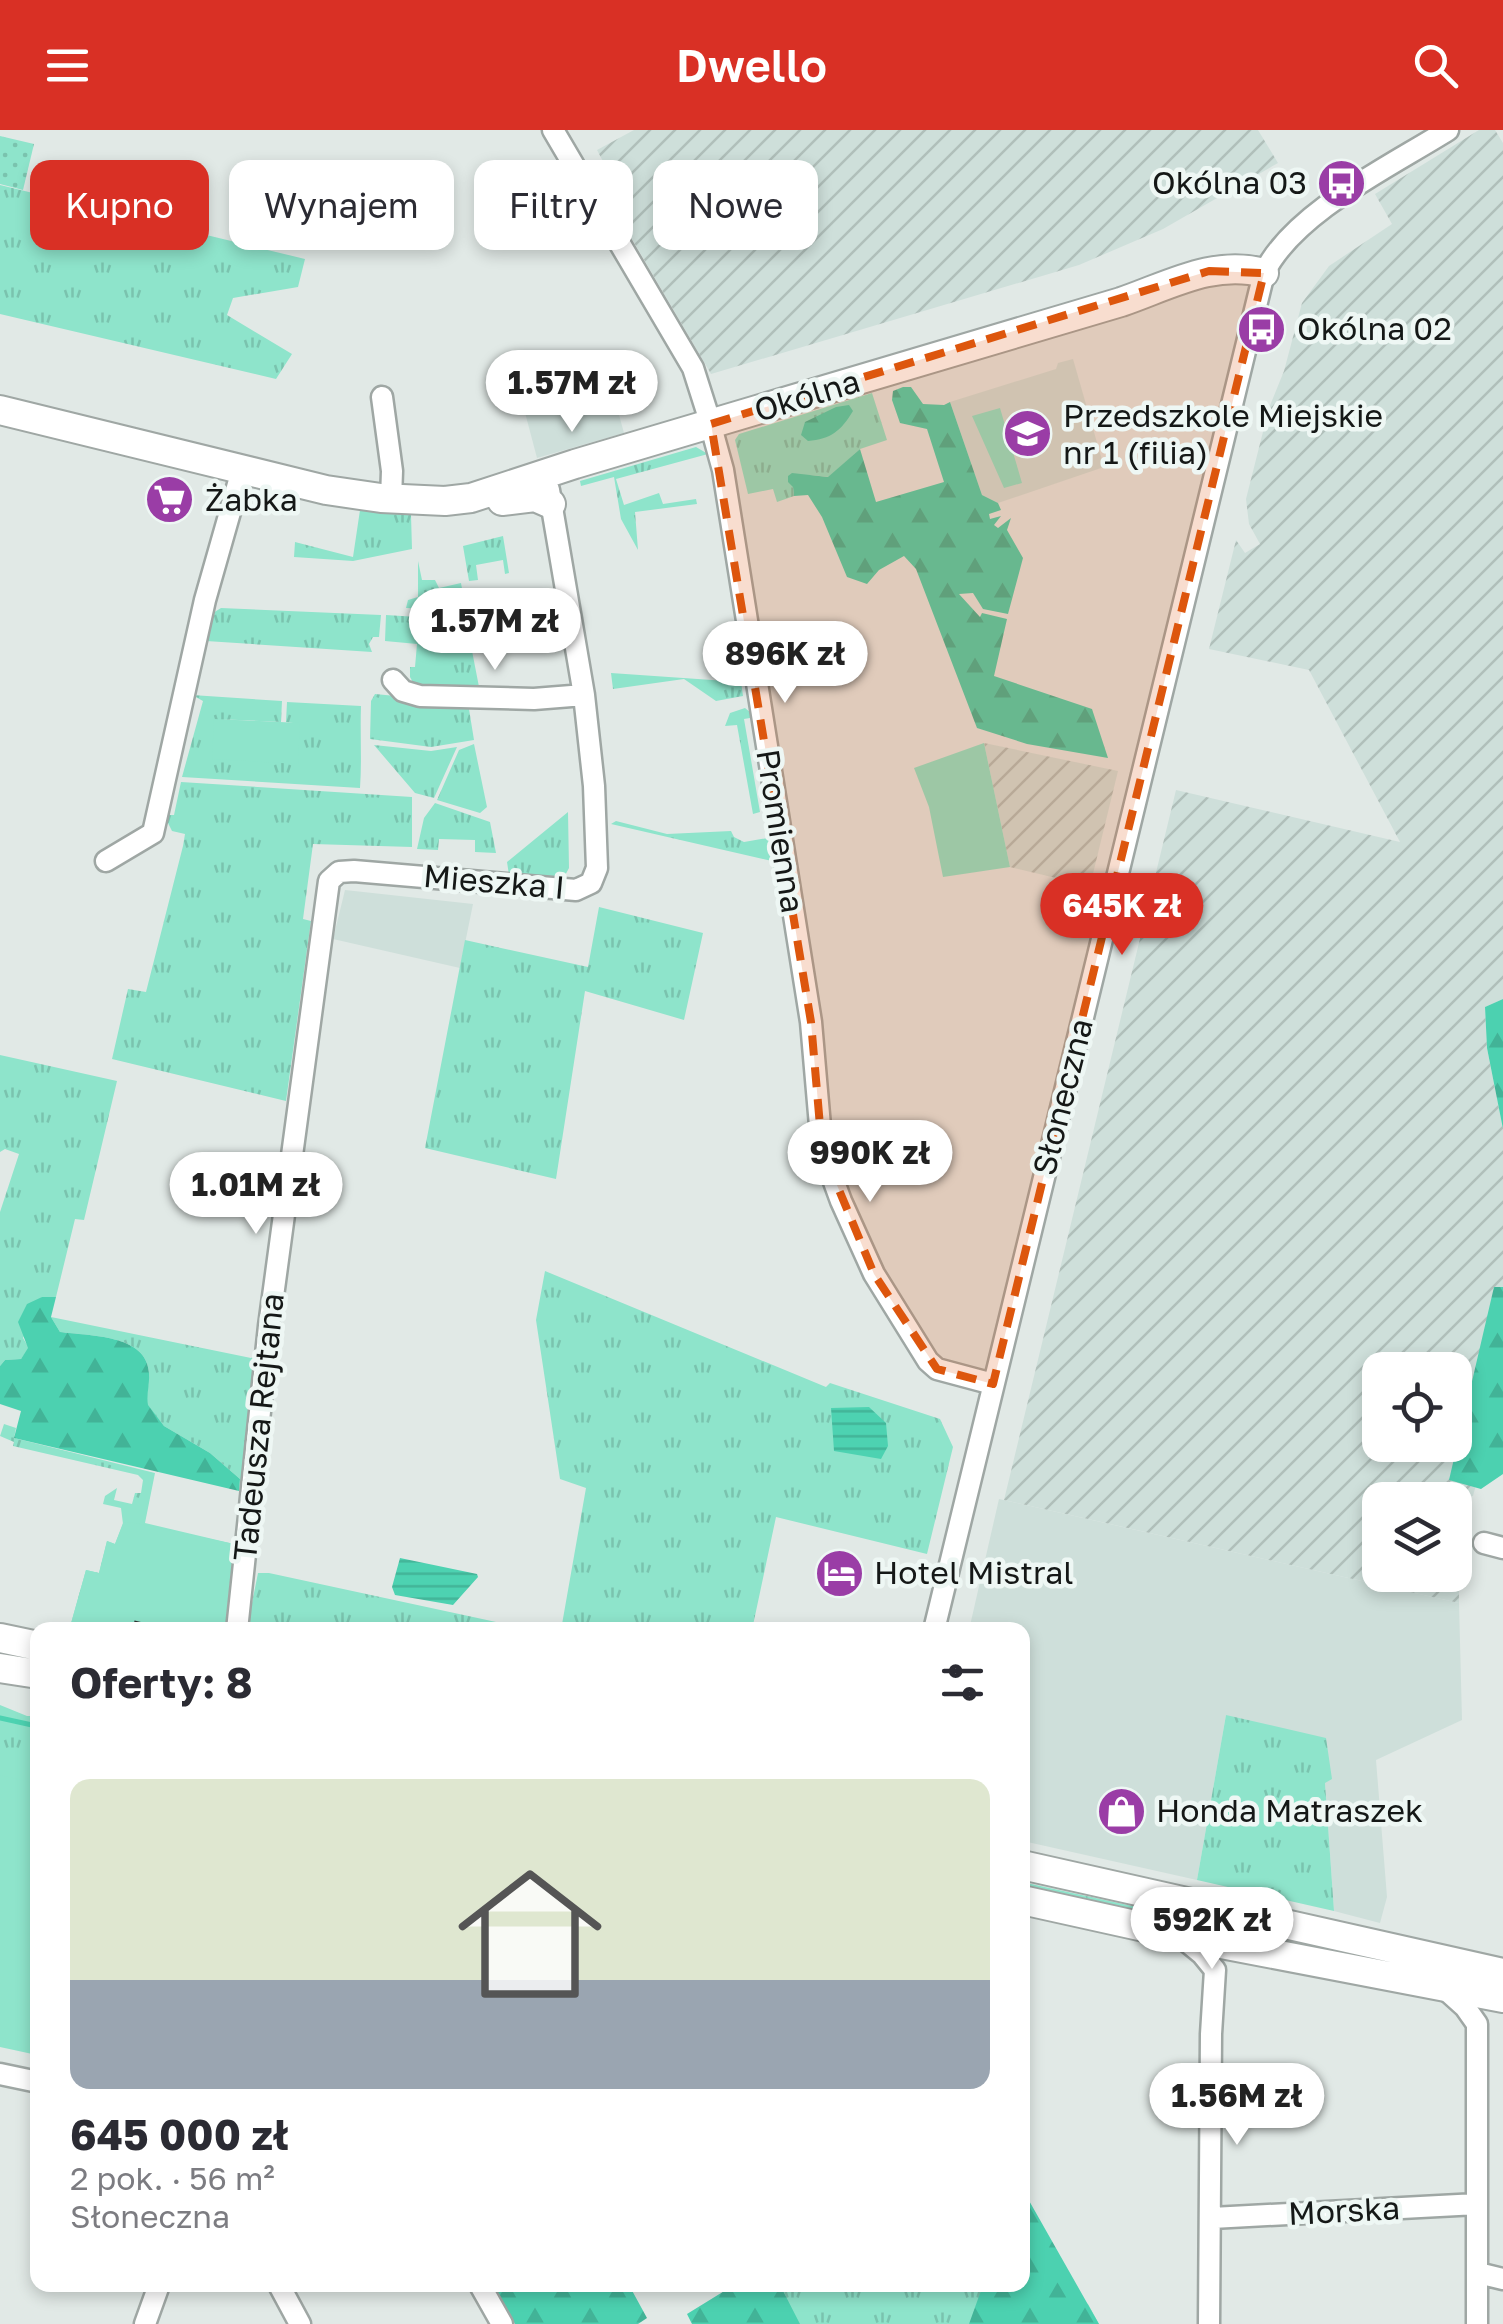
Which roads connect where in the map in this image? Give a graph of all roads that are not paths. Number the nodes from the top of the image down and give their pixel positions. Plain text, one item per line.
1 (553, 130) edge
2 (1448, 130) edge
3 (1264, 273) junction
4 (382, 398) dead end
5 (0, 410) edge
6 (711, 424) junction
7 (242, 470) junction
8 (545, 474) junction
9 (471, 498) junction
10 (391, 499) junction
11 (551, 504) junction
12 (393, 680) dead end
13 (584, 695) junction
14 (106, 861) dead end
15 (340, 872) joint
16 (993, 1384) junction
17 (238, 1622) edge
18 (936, 1622) edge
19 (0, 1638) edge
20 (30, 1644) edge
21 (0, 1668) edge
22 (30, 1673) edge
23 (1030, 1867) edge
24 (1030, 1902) edge
25 (1178, 1935) junction
26 (1259, 1951) junction
27 (1215, 1970) junction
28 (1503, 1972) edge
29 (1441, 1985) junction
30 (1503, 1998) edge
31 (1503, 2006) edge
32 (1477, 2024) junction
33 (0, 2074) edge
34 (30, 2080) edge
35 (1477, 2204) junction
36 (1212, 2218) junction
37 (1478, 2273) junction
38 (1503, 2279) edge
39 (157, 2292) edge
40 (283, 2292) edge
41 (484, 2292) edge
42 (146, 2324) edge
43 (300, 2324) edge
44 (502, 2324) edge
45 (1209, 2324) edge
46 (1477, 2324) edge

1 - 6 street, Promienna
2 - 3 street
3 - 6 street, Okólna
3 - 16 street, Słoneczna
4 - 10 street
5 - 7 street, Okólna
6 - 8 street, Okólna
6 - 16 street, Promienna
7 - 10 street, Okólna
7 - 14 street
8 - 9 street, Okólna
8 - 11 street, Mieszka I
9 - 10 street, Okólna
9 - 11 street
11 - 13 street, Mieszka I
12 - 13 street
13 - 15 street, Mieszka I
15 - 17 street, Tadeusza Rejtana
16 - 18 street, Słoneczna
19 - 20 street
21 - 22 street
23 - 28 street
24 - 25 street
25 - 26 street
25 - 27 street
26 - 27 street
26 - 29 street
27 - 36 street
29 - 30 street
29 - 32 street
31 - 32 street
32 - 35 street
33 - 34 street
35 - 36 street, Morska
35 - 37 street
36 - 45 street
37 - 38 street
37 - 46 street
39 - 42 street
40 - 43 street
41 - 44 street

